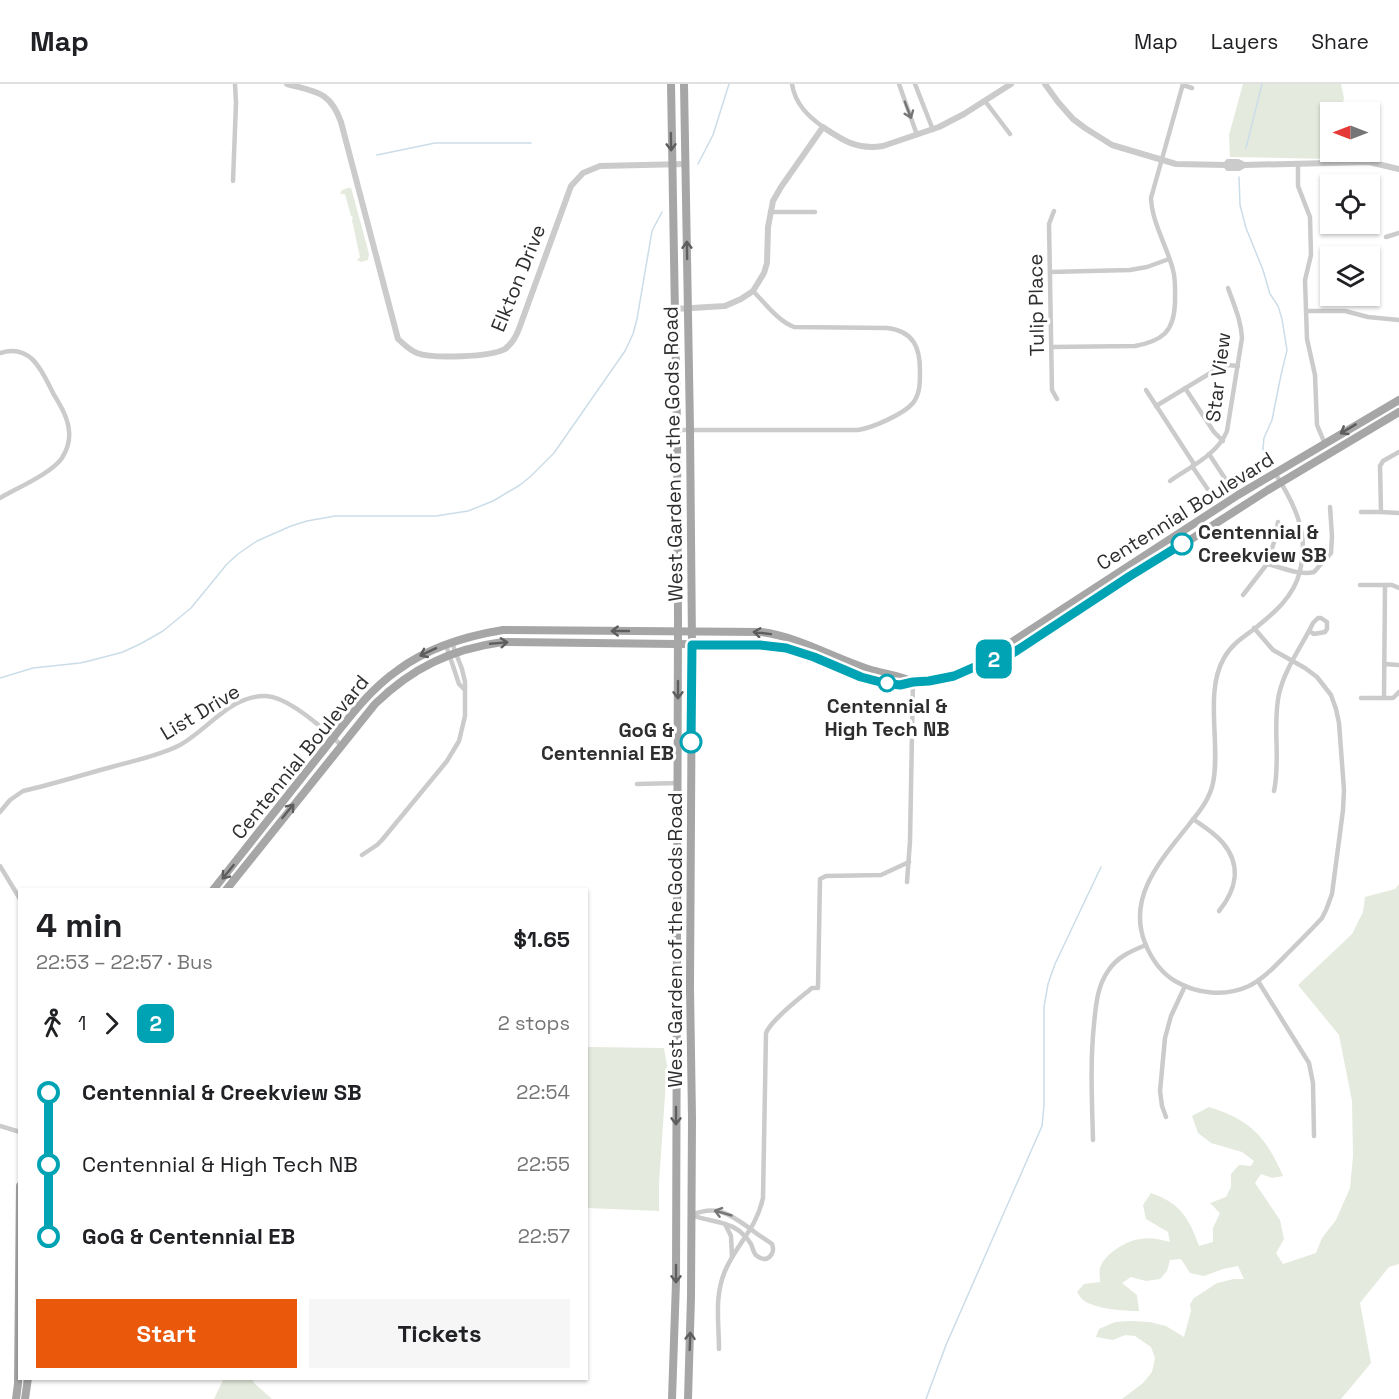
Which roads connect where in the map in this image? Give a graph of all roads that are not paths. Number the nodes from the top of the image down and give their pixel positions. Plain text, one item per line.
1 (235, 84) edge
2 (287, 84) edge
3 (670, 84) edge
4 (684, 84) edge
5 (792, 84) edge
6 (898, 84) edge
7 (915, 84) edge
8 (1011, 84) edge
9 (1046, 84) edge
10 (1183, 85) edge
11 (1192, 88) dead end
12 (986, 101) junction
13 (823, 127) junction
14 (933, 130) junction
15 (1010, 134) dead end
16 (918, 135) junction
17 (1162, 160) junction
18 (672, 165) junction
19 (686, 165) junction
20 (1298, 165) junction
21 (1399, 168) edge
22 (233, 181) dead end
23 (1054, 211) dead end
24 (770, 212) junction
25 (815, 212) dead end
26 (1399, 233) edge
27 (1386, 237) dead end
28 (1169, 259) junction
29 (1050, 272) junction
30 (1228, 288) dead end
31 (753, 291) junction
32 (688, 308) junction
33 (675, 309) junction
34 (1306, 312) junction
35 (1399, 320) edge
36 (1052, 347) junction
37 (0, 353) edge
38 (1238, 366) junction
39 (1185, 388) junction
40 (1146, 390) dead end
41 (1057, 399) dead end
42 (1399, 400) edge
43 (1156, 406) junction
44 (1398, 415) edge
45 (690, 429) junction
46 (677, 430) junction
47 (1223, 441) junction
48 (1325, 444) junction
49 (1399, 452) edge
50 (1209, 454) junction
51 (1193, 465) junction
52 (1273, 474) junction
53 (1170, 481) dead end
54 (1281, 482) junction
55 (1228, 483) dead end
56 (1211, 494) dead end
57 (0, 498) edge
58 (1330, 507) dead end
59 (1361, 512) dead end
60 (1382, 512) junction
61 (1399, 513) edge
62 (1278, 522) dead end
63 (1267, 564) junction
64 (1300, 572) junction
65 (1360, 585) dead end
66 (1384, 585) junction
67 (1399, 588) edge
68 (1243, 595) dead end
69 (1254, 628) junction
70 (1309, 631) dead end
71 (678, 632) junction
72 (692, 632) junction
73 (449, 643) junction
74 (678, 645) junction
75 (692, 645) junction
76 (452, 653) junction
77 (995, 658) junction
78 (1293, 662) junction
79 (1384, 664) junction
80 (1399, 664) edge
81 (913, 682) junction
82 (1399, 693) edge
83 (1361, 698) dead end
84 (1384, 698) junction
85 (334, 738) junction
86 (342, 745) junction
87 (678, 783) junction
88 (637, 784) dead end
89 (1274, 791) dead end
90 (0, 812) edge
91 (1193, 819) junction
92 (362, 855) dead end
93 (909, 862) junction
94 (0, 866) edge
95 (678, 879) junction
96 (907, 882) dead end
97 (215, 888) edge
98 (228, 888) edge
99 (18, 896) edge
100 (1219, 911) dead end
101 (1146, 945) junction
102 (1258, 981) junction
103 (1185, 986) junction
104 (690, 988) junction
105 (1166, 1117) dead end
106 (0, 1126) edge
107 (18, 1131) edge
108 (1314, 1136) dead end
109 (1093, 1140) dead end
110 (692, 1215) junction
111 (725, 1224) junction
112 (751, 1230) junction
113 (746, 1238) junction
114 (732, 1259) junction
115 (719, 1349) dead end
116 (18, 1380) edge
117 (28, 1380) edge
118 (16, 1399) edge
119 (25, 1399) edge
120 (672, 1399) edge
121 (688, 1399) edge

1 - 22 street
2 - 18 street, Elkton Drive
3 -> 18 main road, West Garden of the Gods Road
4 - 19 main road, West Garden of the Gods Road
5 - 13 street
6 -> 16 street
7 - 14 street
8 - 12 street
9 - 17 street
10 - 11 street
10 - 17 street
12 - 14 street
12 - 15 street
13 - 16 street
13 - 24 street
14 - 16 street
17 - 20 street
17 - 28 street
18 - 19 street, Elkton Drive
18 - 33 main road, West Garden of the Gods Road
32 -> 19 main road, West Garden of the Gods Road
20 - 21 street
20 - 34 street
23 - 29 street, Tulip Place
24 - 25 street
24 - 31 street
26 - 27 street
28 - 29 street
28 - 36 street
29 - 36 street, Tulip Place
30 - 38 street, Star View
31 - 32 street
31 - 45 street
32 - 33 street
32 - 45 main road, West Garden of the Gods Road
33 - 46 main road, West Garden of the Gods Road
34 - 35 street
34 - 48 street
36 - 41 street, Tulip Place
37 - 57 street
38 - 39 street
38 - 47 street, Star View
39 - 43 street
39 - 47 street
40 - 43 street
42 -> 48 main road, Centennial Boulevard
43 - 51 street
44 - 54 main road, Centennial Boulevard
45 - 46 street
45 - 72 main road, West Garden of the Gods Road
46 - 71 main road, West Garden of the Gods Road
47 - 50 street, Star View
48 - 52 main road, Centennial Boulevard
49 - 60 street
50 - 51 street, Star View
50 - 55 street
51 - 53 street, Star View
51 - 56 street
52 - 54 street
52 - 77 main road, Centennial Boulevard
54 - 64 street
54 - 77 main road, Centennial Boulevard
58 - 64 street
59 - 60 street
60 - 61 street
62 - 63 street
63 - 64 street
63 - 68 street
64 - 69 street
65 - 66 street
66 - 67 street
66 - 79 street
69 - 78 street
69 - 91 street
70 - 78 street
71 - 72 main road, Centennial Boulevard
71 -> 73 main road, Centennial Boulevard
71 - 74 main road, West Garden of the Gods Road
72 - 75 main road, West Garden of the Gods Road
81 -> 72 main road, Centennial Boulevard
73 - 76 street
73 -> 85 main road, Centennial Boulevard
74 - 75 main road, Centennial Boulevard
76 -> 74 main road, Centennial Boulevard
74 -> 87 main road, West Garden of the Gods Road
75 - 81 main road, Centennial Boulevard
75 - 104 main road, West Garden of the Gods Road
76 - 86 main road, Centennial Boulevard
76 - 92 street
77 - 81 main road, Centennial Boulevard
78 - 89 street
78 - 102 street
79 - 80 street
79 - 84 street
81 - 93 street
82 - 84 street
83 - 84 street
85 - 86 street, List Drive
85 - 90 street, List Drive
85 -> 97 main road, Centennial Boulevard
98 -> 86 main road, Centennial Boulevard
87 - 88 street
87 - 95 main road, West Garden of the Gods Road
91 - 100 street
91 - 101 street
93 - 96 street
93 - 112 street
94 - 99 street
95 - 104 main road
95 -> 120 main road, West Garden of the Gods Road
101 - 103 street
101 - 109 street
102 - 103 street
102 - 108 street
103 - 105 street
104 - 110 main road, West Garden of the Gods Road
106 - 107 street
110 - 111 street
112 -> 110 street
121 -> 110 main road, West Garden of the Gods Road
111 - 113 street
111 - 114 street
112 - 113 street
112 - 113 street
113 - 114 street
114 - 115 street
116 - 118 main road
117 - 119 main road

